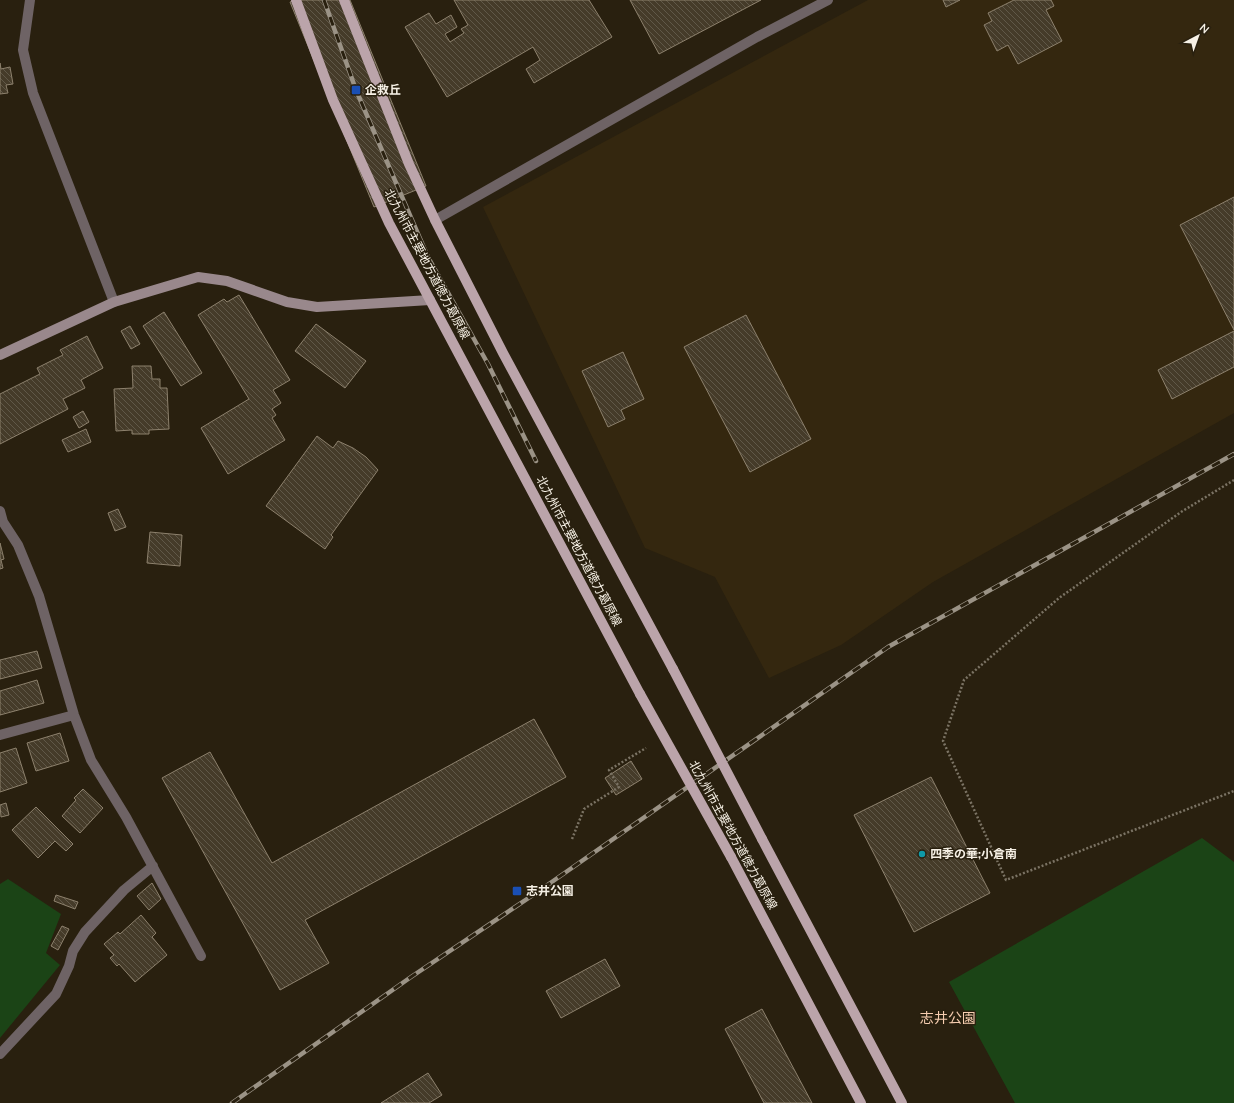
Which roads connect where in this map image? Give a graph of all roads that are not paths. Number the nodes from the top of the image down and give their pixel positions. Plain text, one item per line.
1 (30, 0) edge
2 (296, 0) edge
3 (344, 0) edge
4 (828, 0) edge
5 (435, 220) junction
6 (430, 300) junction
7 (114, 302) junction
8 (0, 355) edge
9 (0, 511) edge
10 (74, 714) junction
11 (0, 735) edge
12 (153, 866) junction
13 (201, 956) dead end
14 (0, 1054) edge
15 (860, 1103) edge
16 (902, 1103) edge

1 - 7 street
2 - 6 main road, 北九州市主要地方道徳力葛原線
3 - 5 main road, 北九州市主要地方道徳力葛原線
4 - 5 street
5 - 16 main road, 北九州市主要地方道徳力葛原線, bridge
6 - 7 street
6 - 15 main road, 北九州市主要地方道徳力葛原線, bridge
7 - 8 street
9 - 10 street
10 - 11 street
10 - 12 street
12 - 13 street
12 - 14 street

